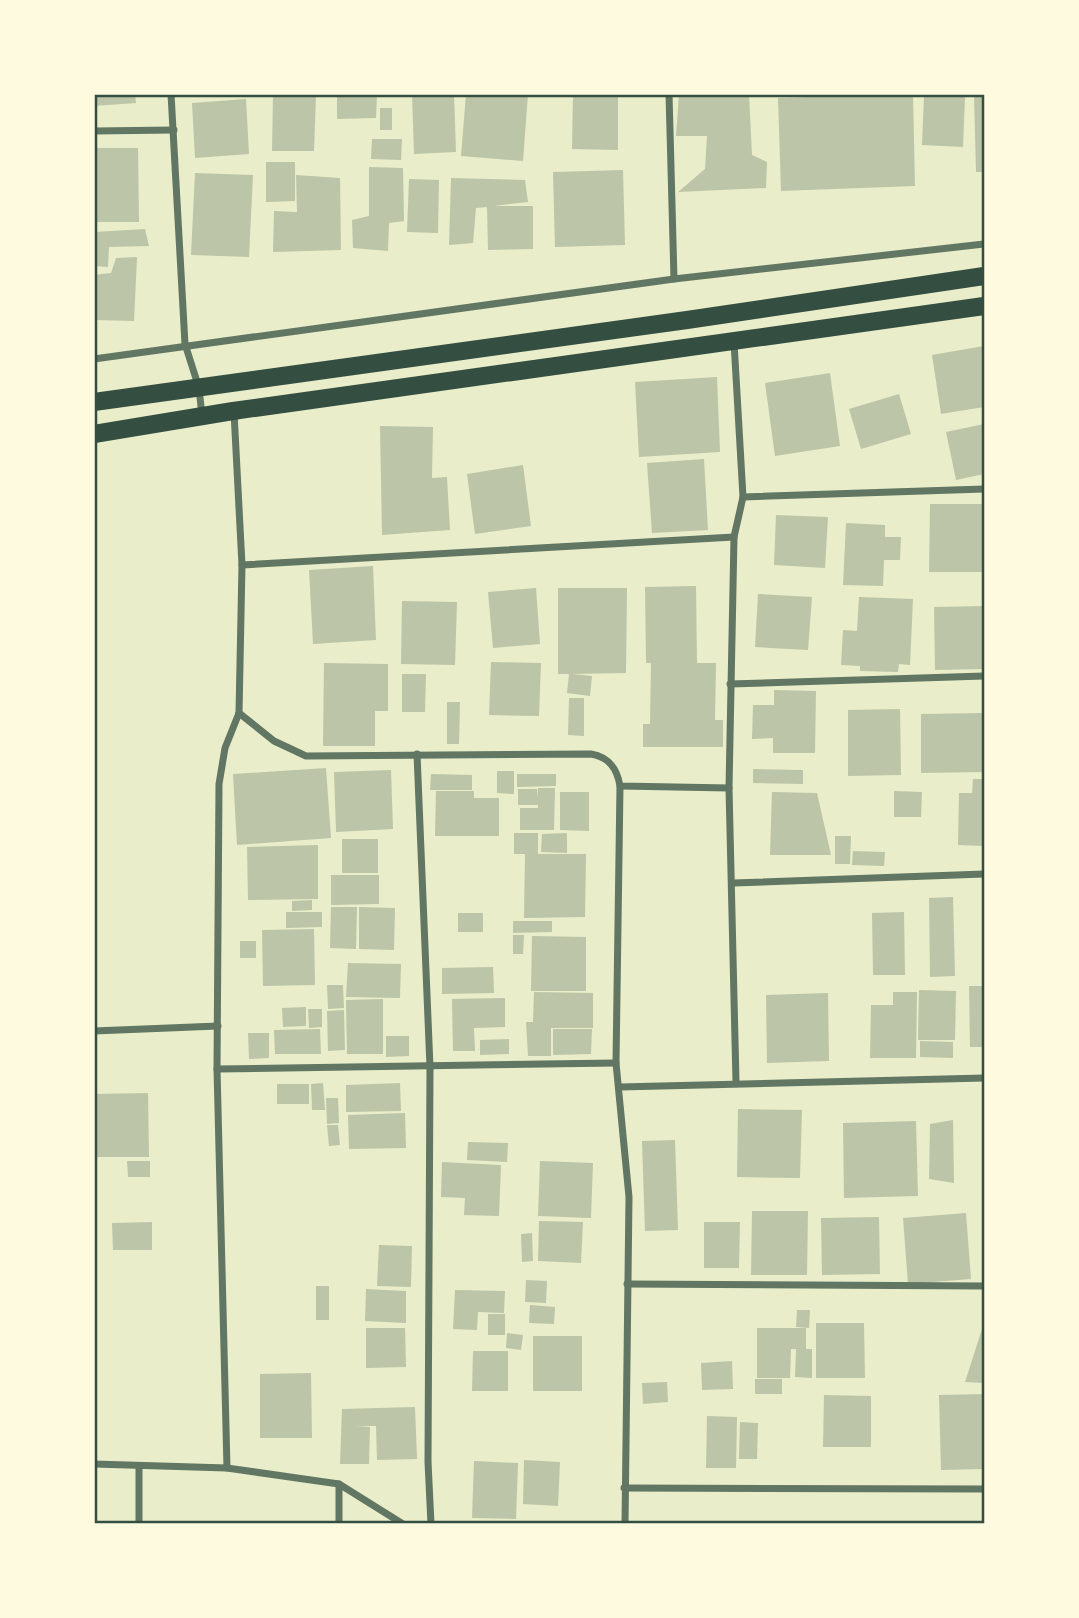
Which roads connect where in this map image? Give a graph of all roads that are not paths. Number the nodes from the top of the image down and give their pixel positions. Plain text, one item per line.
1 (171, 94) edge
2 (669, 94) edge
3 (174, 130) junction
4 (94, 131) edge
5 (985, 244) edge
6 (985, 276) edge
7 (674, 279) junction
8 (985, 306) edge
9 (734, 341) junction
10 (185, 344) junction
11 (94, 359) edge
12 (199, 388) junction
13 (94, 402) edge
14 (233, 411) junction
15 (202, 416) junction
16 (94, 434) edge
17 (985, 489) edge
18 (743, 497) junction
19 (734, 537) junction
20 (242, 565) junction
21 (985, 676) edge
22 (730, 684) junction
23 (239, 713) junction
24 (417, 754) junction
25 (620, 786) junction
26 (729, 789) junction
27 (985, 874) edge
28 (733, 883) junction
29 (218, 1026) junction
30 (94, 1031) edge
31 (616, 1063) junction
32 (430, 1068) junction
33 (217, 1069) junction
34 (985, 1078) edge
35 (736, 1082) junction
36 (620, 1087) junction
37 (627, 1284) junction
38 (985, 1286) edge
39 (94, 1464) edge
40 (139, 1467) junction
41 (227, 1468) junction
42 (339, 1484) junction
43 (624, 1488) junction
44 (985, 1489) edge
45 (139, 1524) edge
46 (338, 1524) edge
47 (403, 1524) edge
48 (430, 1524) edge
49 (625, 1524) edge

1 - 3 street
2 - 7 street
3 - 4 street
3 - 10 street
5 - 7 street
6 - 12 main road
7 - 10 street
8 - 9 main road
9 - 14 main road
9 - 18 street
10 - 11 street
10 - 12 street
12 - 13 main road
12 - 15 street
14 - 15 main road
14 - 20 street
15 - 16 main road
17 - 18 street
18 - 19 street
19 - 20 street
19 - 22 street
20 - 23 street
21 - 22 street
22 - 26 street
23 - 24 street
23 - 29 street
24 - 25 street
24 - 32 street
25 - 26 street
25 - 31 street
26 - 28 street
27 - 28 street
28 - 35 street
29 - 30 street
29 - 33 street
31 - 32 street
31 - 36 street
32 - 33 street
32 - 48 street
33 - 41 street
34 - 35 street
35 - 36 street
36 - 37 street
37 - 38 street
37 - 43 street
39 - 40 street
40 - 41 street
40 - 45 street
41 - 42 street
42 - 46 street
42 - 47 street
43 - 44 street
43 - 49 street

